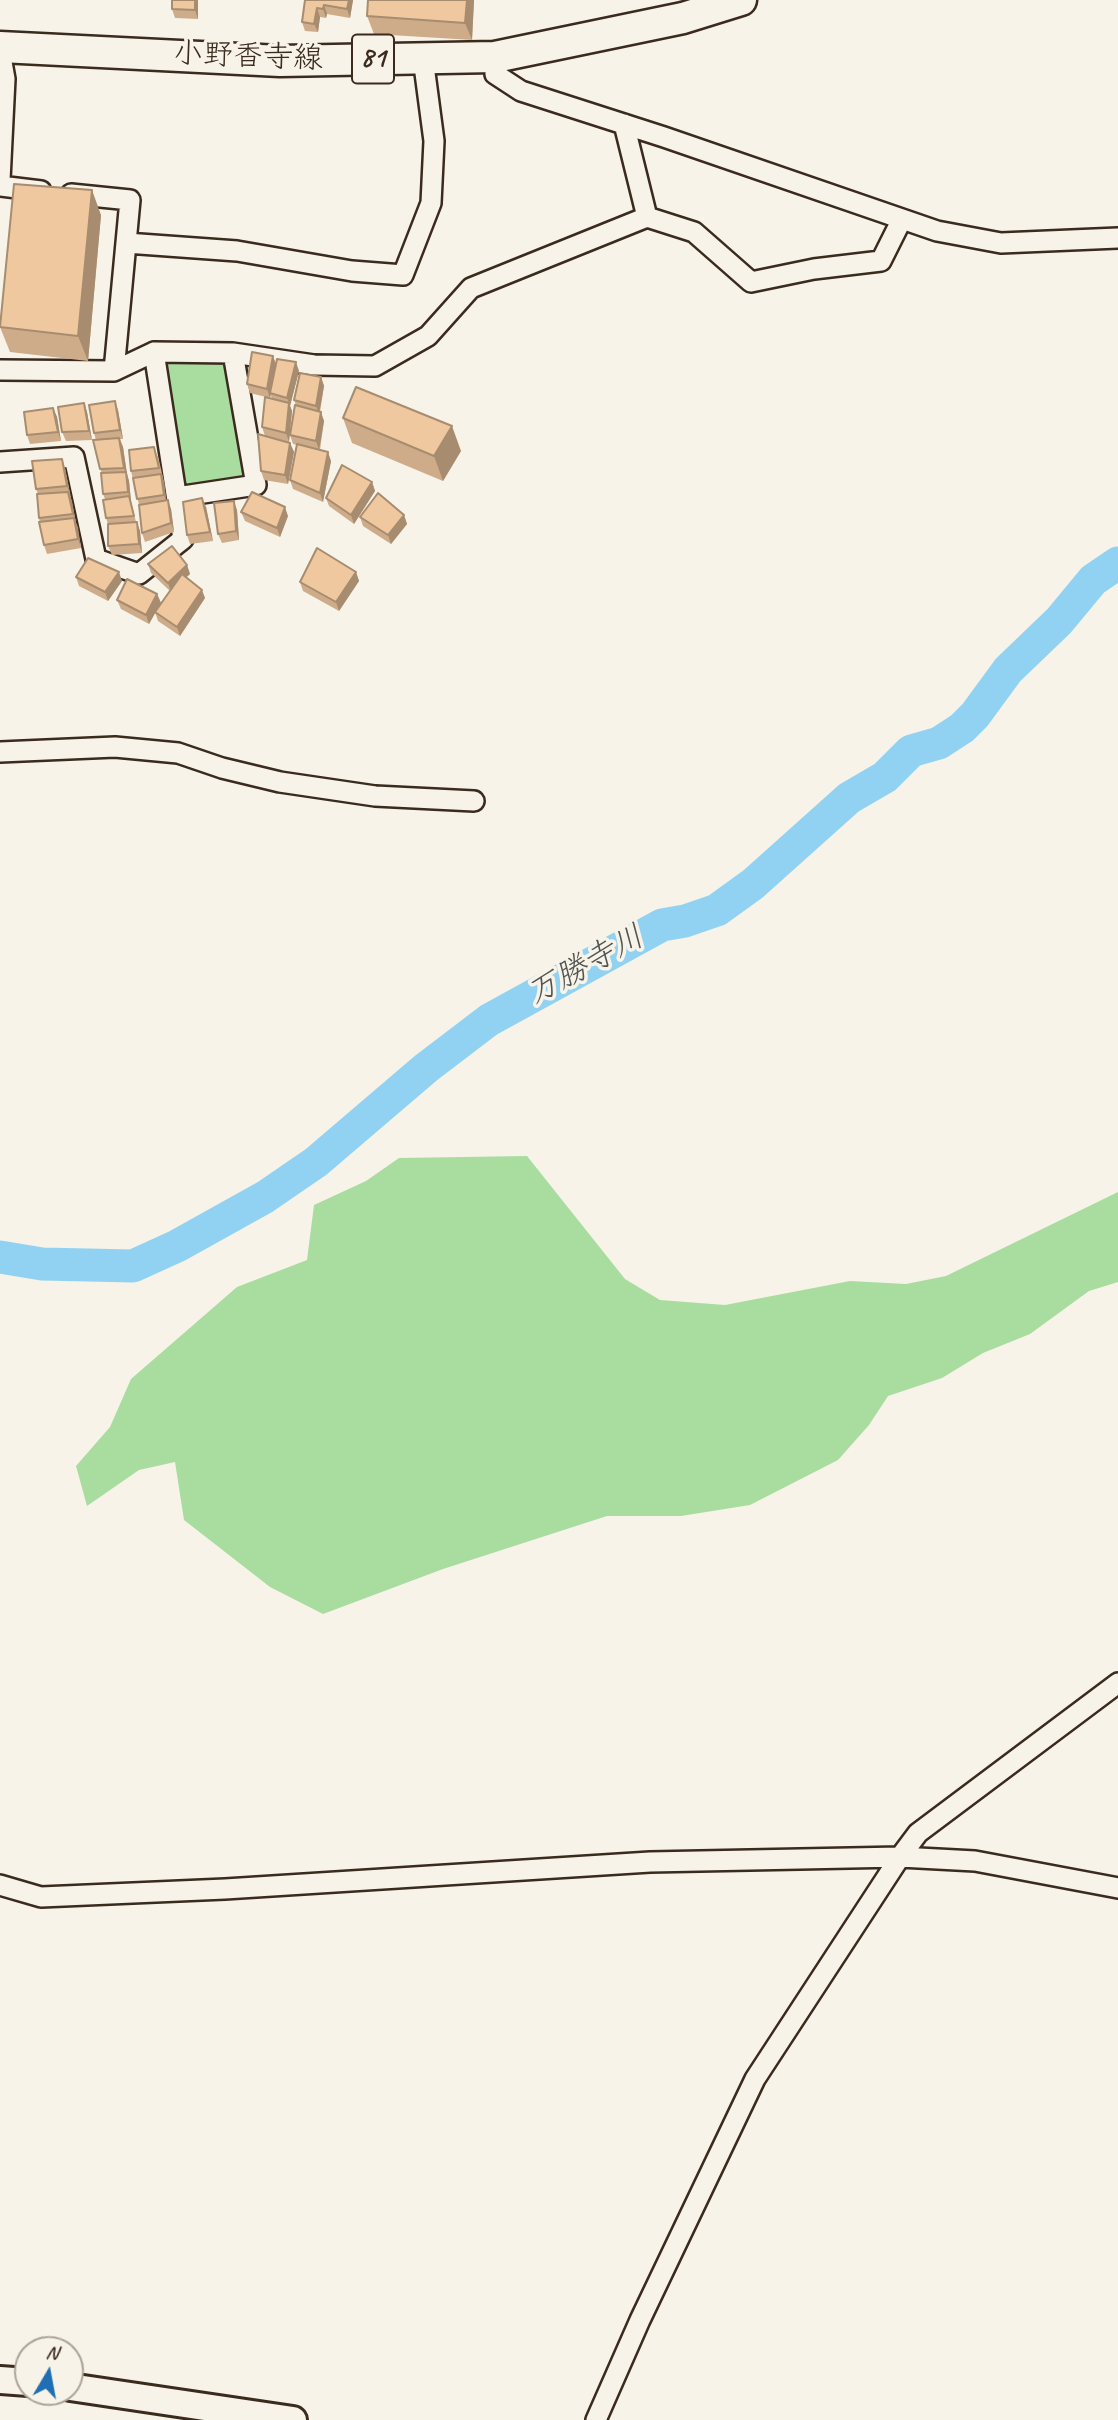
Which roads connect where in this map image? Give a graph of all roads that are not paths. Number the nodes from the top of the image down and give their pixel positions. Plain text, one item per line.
1 (741, 0) edge
2 (678, 9) edge
3 (0, 49) edge
4 (495, 57) junction
5 (424, 58) junction
6 (624, 124) junction
7 (0, 180) edge
8 (0, 186) edge
9 (647, 217) junction
10 (902, 219) junction
11 (1118, 238) edge
12 (126, 243) junction
13 (154, 352) junction
14 (233, 353) junction
15 (0, 370) edge
16 (114, 370) junction
17 (0, 461) edge
18 (177, 497) junction
19 (0, 751) edge
20 (474, 801) dead end
21 (1118, 1683) edge
22 (900, 1857) junction
23 (0, 1885) edge
24 (1118, 1888) edge
25 (84, 2389) edge
26 (293, 2420) edge
27 (596, 2420) edge

1 - 2 main road, 小野香寺線 / 81
2 - 4 main road, 小野香寺線 / 81
3 - 5 main road, 小野香寺線 / 81
3 - 7 street
4 - 5 main road, 小野香寺線 / 81
4 - 6 street
5 - 12 street
6 - 9 street
6 - 10 street
8 - 12 street
9 - 10 street
9 - 14 street
10 - 11 street
12 - 16 street
13 - 14 street
13 - 16 street
13 - 18 street
14 - 18 street
15 - 16 street
17 - 18 street
19 - 20 street
21 - 22 street
22 - 23 street
22 - 24 street
22 - 27 street
25 - 26 street

